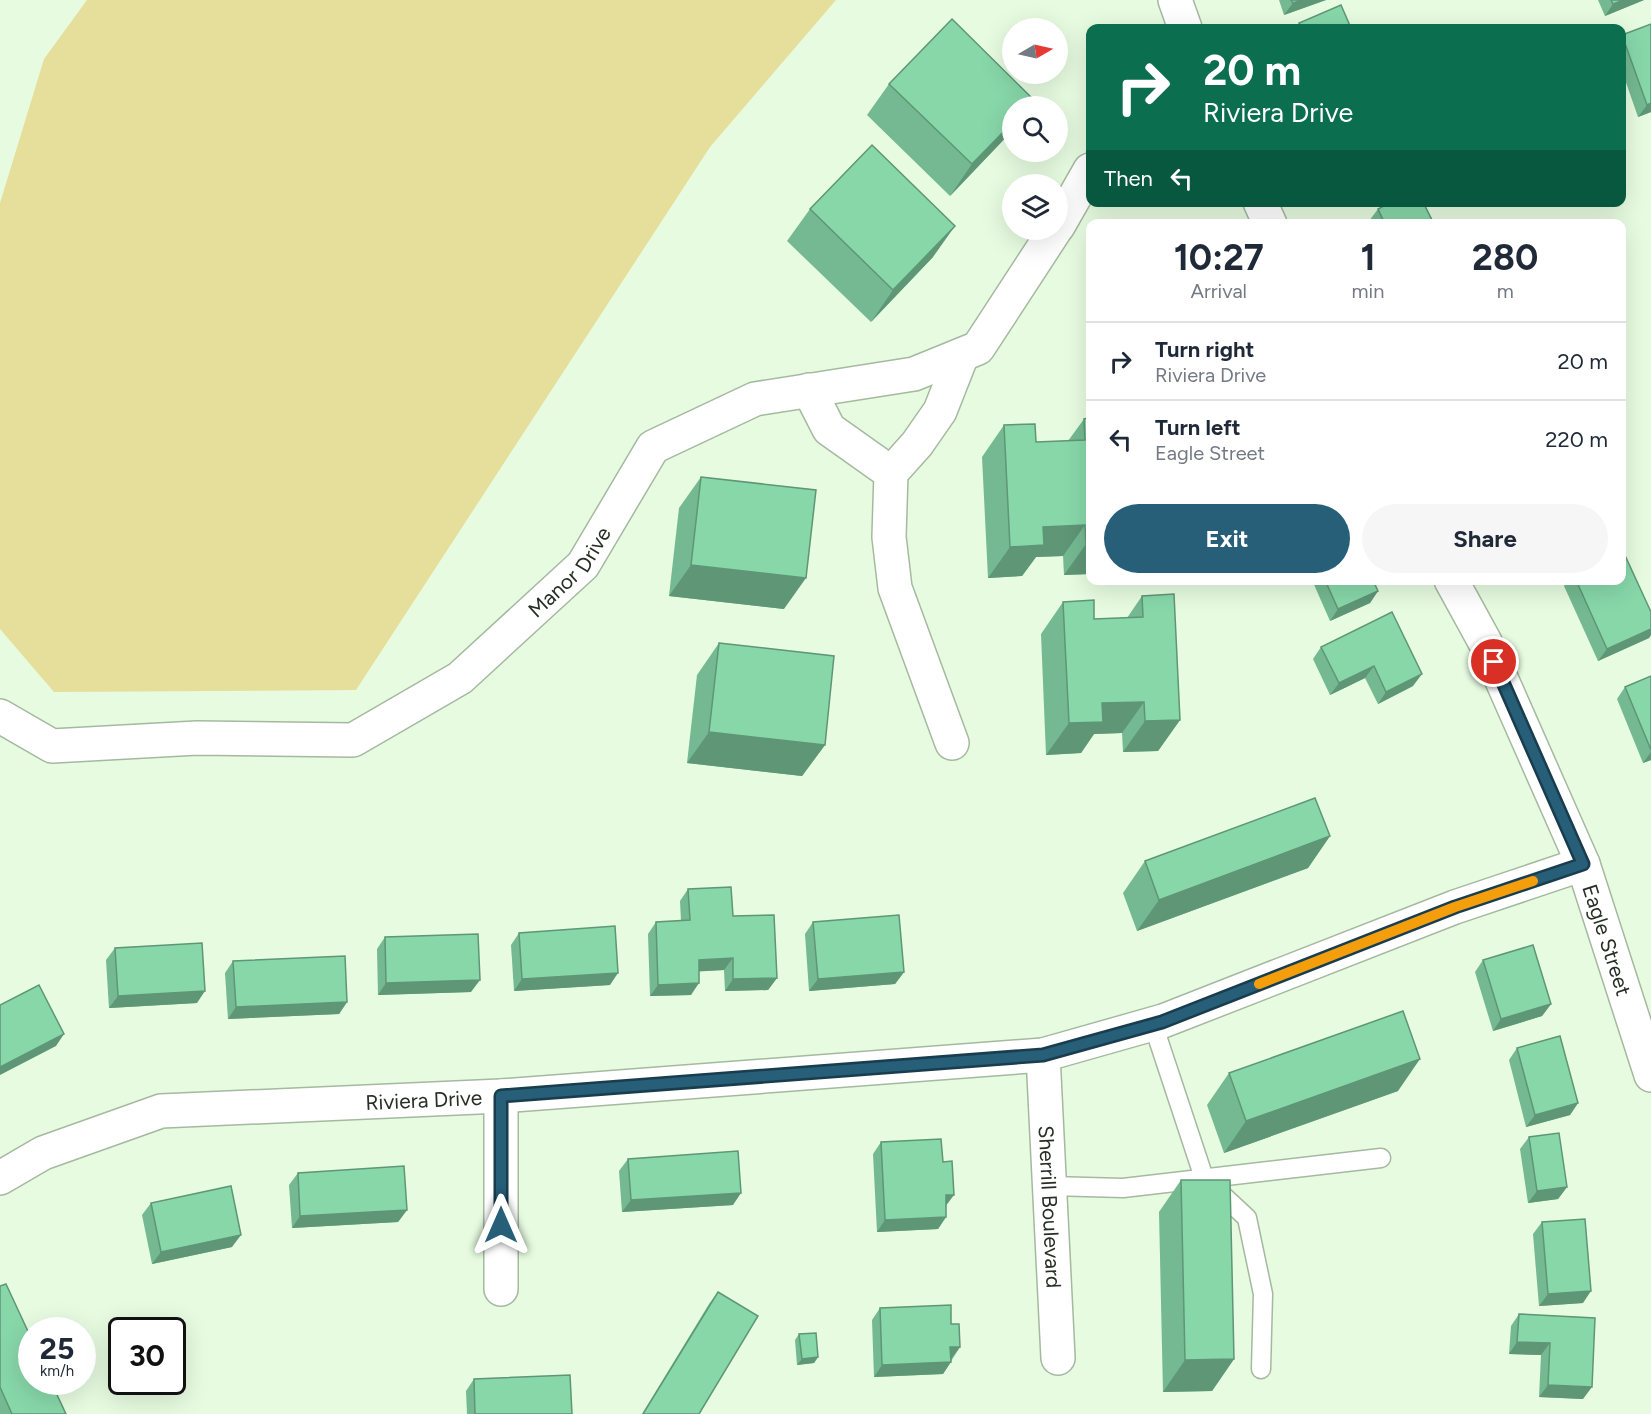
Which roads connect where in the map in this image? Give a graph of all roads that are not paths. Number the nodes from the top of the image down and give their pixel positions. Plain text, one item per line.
1 (1175, 0) edge
2 (1184, 24) edge
3 (1086, 177) edge
4 (1068, 208) edge
5 (1048, 240) edge
6 (962, 355) junction
7 (809, 390) junction
8 (891, 472) junction
9 (1454, 585) edge
10 (0, 716) edge
11 (952, 742) dead end
12 (1583, 864) junction
13 (1153, 1024) junction
14 (1043, 1055) junction
15 (1651, 1075) edge
16 (501, 1096) junction
17 (1381, 1158) dead end
18 (0, 1178) edge
19 (1204, 1178) junction
20 (1050, 1186) junction
21 (501, 1289) dead end
22 (1058, 1358) dead end
23 (1261, 1369) dead end

1 - 2 street
3 - 4 street, Manor Drive
5 - 6 street, Manor Drive
6 - 7 street, Manor Drive
6 - 8 street
7 - 8 street
7 - 10 street, Manor Drive
8 - 11 street
9 - 12 street, Eagle Street
12 - 13 street, Riviera Drive
12 - 15 street, Eagle Street
13 - 14 street, Riviera Drive
13 - 19 lane
14 - 16 street, Riviera Drive
14 - 20 street, Sherrill Boulevard
16 - 18 street, Riviera Drive
16 - 21 street
17 - 19 lane
19 - 20 lane
19 - 23 lane
20 - 22 street, Sherrill Boulevard

